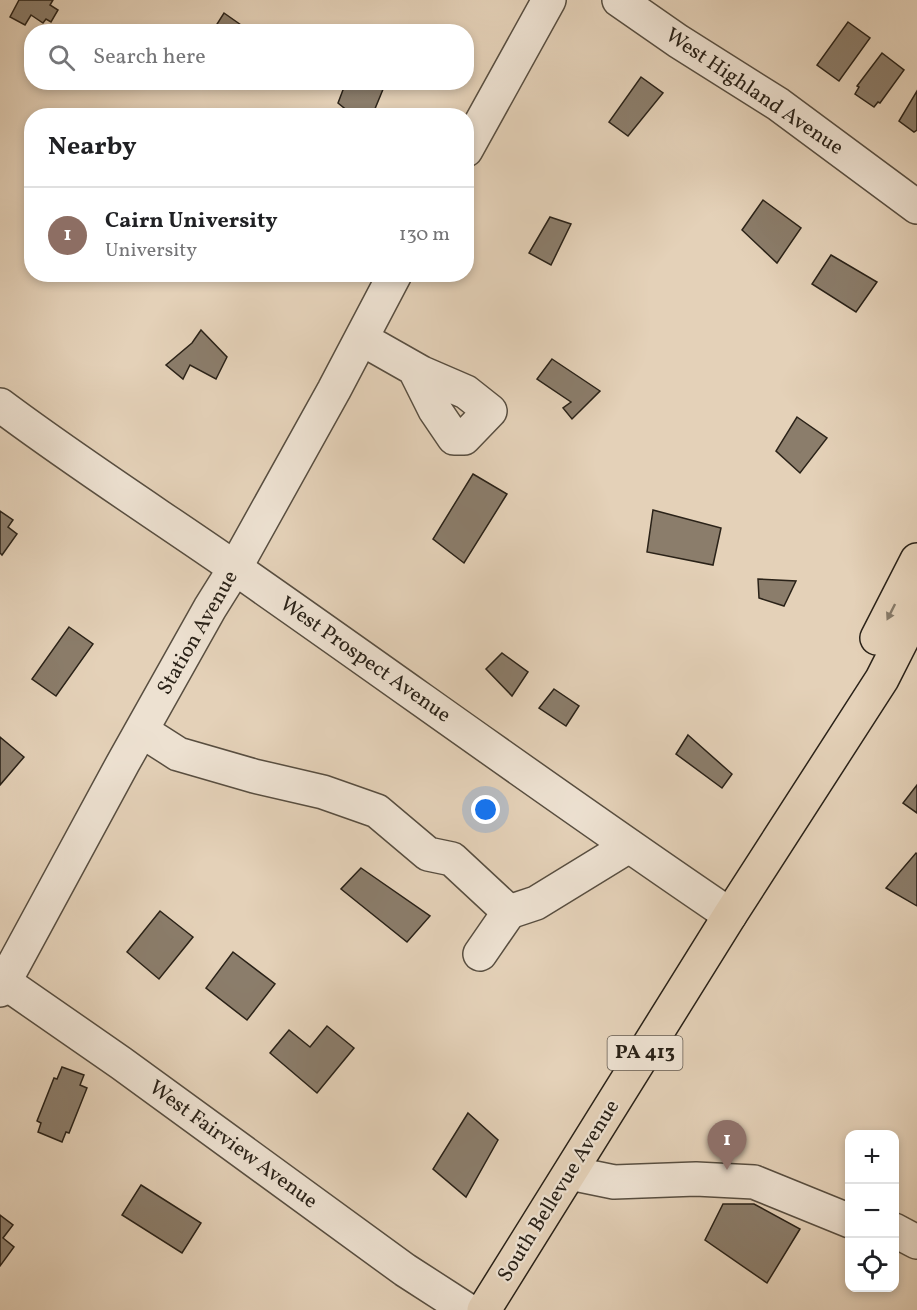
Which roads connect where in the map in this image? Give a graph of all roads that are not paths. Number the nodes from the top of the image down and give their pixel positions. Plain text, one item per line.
1 (549, 0) edge
2 (619, 0) edge
3 (474, 136) edge
4 (917, 207) edge
5 (391, 282) edge
6 (362, 339) junction
7 (415, 370) dead end
8 (0, 405) edge
9 (917, 560) edge
10 (235, 568) junction
11 (917, 610) edge
12 (142, 731) junction
13 (804, 797) junction
14 (629, 846) junction
15 (509, 912) junction
16 (730, 915) junction
17 (480, 954) dead end
18 (1, 984) edge
19 (570, 1173) junction
20 (845, 1219) edge
21 (899, 1233) edge
22 (917, 1242) edge
23 (467, 1310) edge
24 (484, 1310) edge

1 - 3 street
2 - 4 street, West Highland Avenue
5 - 6 street, Station Avenue
6 - 7 street
6 - 10 street, Station Avenue
8 - 10 street, West Prospect Avenue
9 -> 13 main road, South Bellevue Avenue / PA 413
10 - 12 street, Station Avenue
10 - 14 street, West Prospect Avenue
11 - 13 main road, South Bellevue Avenue / PA 413
12 - 15 street
12 - 18 street, Station Avenue
13 - 16 main road, South Bellevue Avenue / PA 413
14 - 15 street
14 - 16 street, West Prospect Avenue
15 - 17 street
16 - 19 main road, South Bellevue Avenue / PA 413
18 - 23 street, West Fairview Avenue
19 - 20 street
19 - 24 main road, South Bellevue Avenue / PA 413
21 - 22 street

